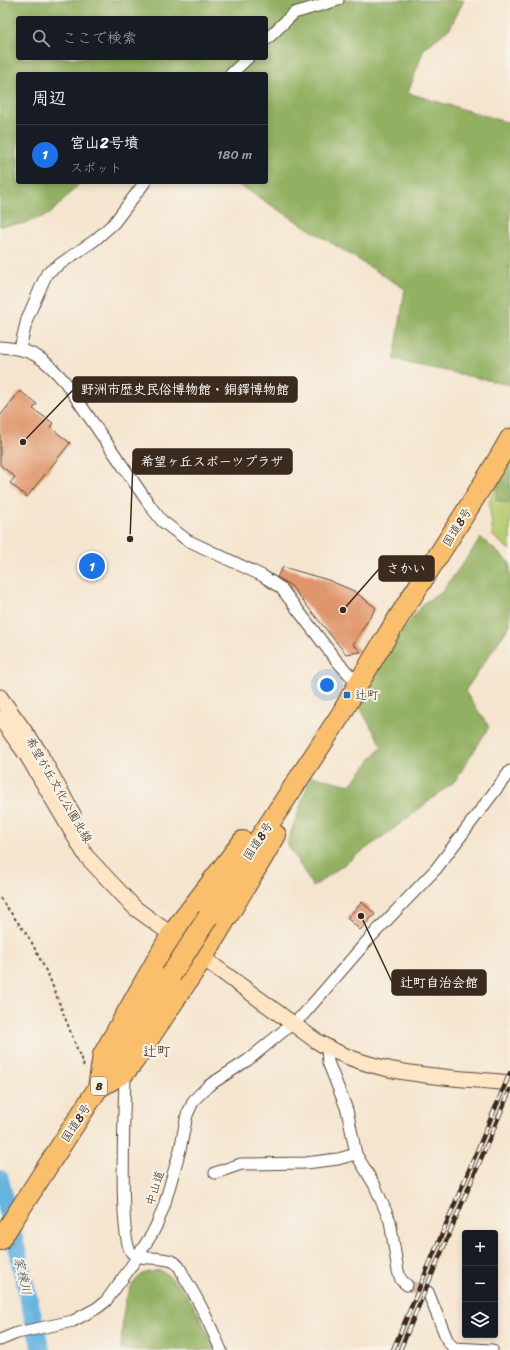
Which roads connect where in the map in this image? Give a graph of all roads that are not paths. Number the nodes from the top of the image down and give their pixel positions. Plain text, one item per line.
1 (338, 0) edge
2 (268, 38) edge
3 (246, 60) edge
4 (233, 72) edge
5 (143, 184) edge
6 (0, 347) edge
7 (20, 348) junction
8 (510, 438) edge
9 (358, 684) junction
10 (0, 696) edge
11 (0, 718) edge
12 (510, 771) edge
13 (295, 783) junction
14 (113, 886) junction
15 (171, 935) junction
16 (202, 959) junction
17 (293, 1023) junction
18 (327, 1048) junction
19 (125, 1072) junction
20 (510, 1083) edge
21 (98, 1088) junction
22 (356, 1154) junction
23 (215, 1173) dead end
24 (0, 1240) edge
25 (137, 1257) junction
26 (407, 1284) tunnel mouth
27 (428, 1292) dead end
28 (3, 1338) edge
29 (2, 1350) edge
30 (221, 1350) edge
31 (492, 1350) edge

1 - 2 street
3 - 4 street
5 - 7 street
6 - 7 street
7 - 9 street
8 - 9 highway, 国道8号 / 8
9 - 13 highway, 国道8号 / 8
10 - 14 main road, 希望が丘文化公園北線
11 - 14 main road, 希望が丘文化公園北線
12 - 17 street, 中山道
13 - 15 highway
13 - 16 highway
13 - 21 highway, 国道8号 / 8, bridge
14 - 15 main road, 希望が丘文化公園北線
15 - 16 main road, 希望が丘文化公園北線
15 - 21 highway
16 - 17 main road, 希望が丘文化公園北線
16 - 19 highway
17 - 18 main road, 希望が丘文化公園北線
17 - 25 street, 中山道
18 - 20 main road, 希望が丘文化公園北線
18 - 22 street
19 - 21 highway
19 - 25 street
21 - 24 highway, 国道8号 / 8
22 - 23 street
22 - 26 street
25 - 28 street, 中山道
25 - 30 street
27 - 31 street
28 - 29 street

